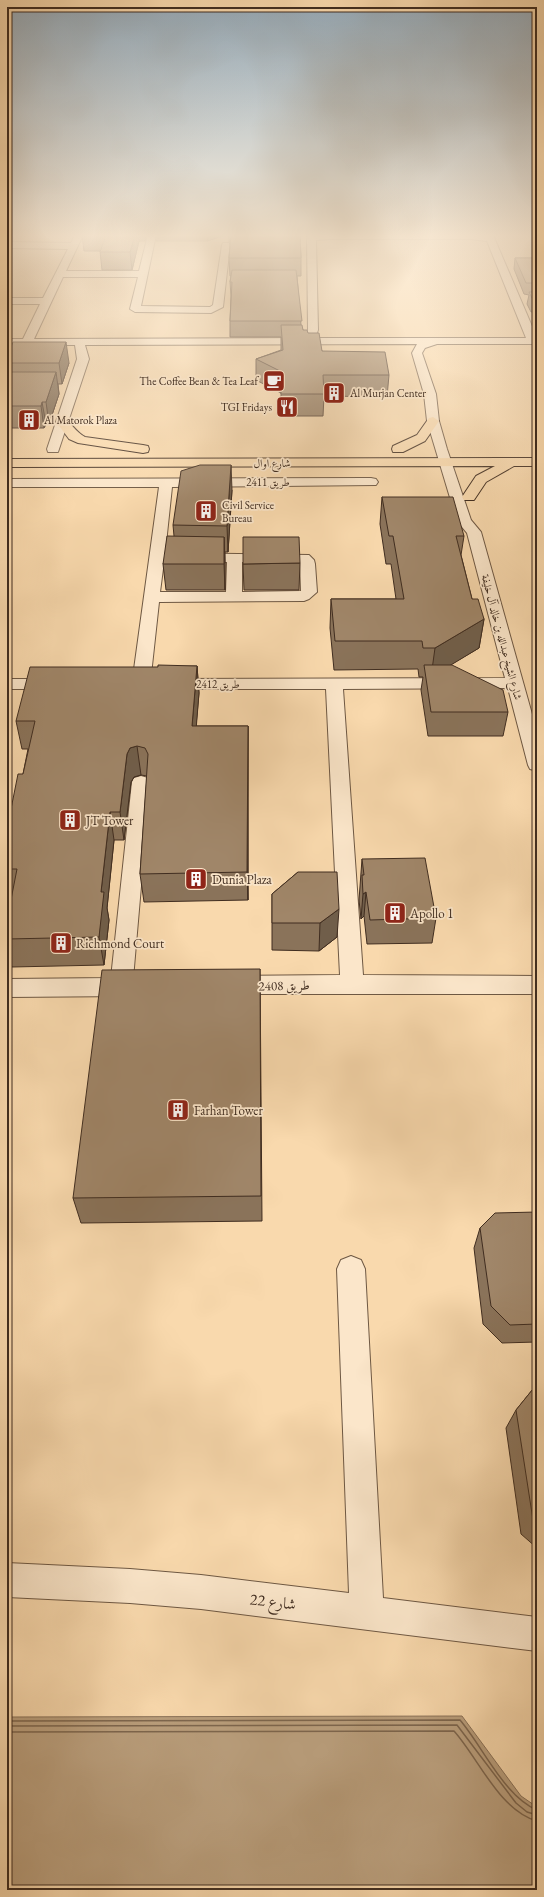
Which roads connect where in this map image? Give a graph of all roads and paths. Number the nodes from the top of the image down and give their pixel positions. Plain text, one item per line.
1 (36, 324) edge
2 (312, 324) edge
3 (526, 325) joint
4 (312, 330) junction
5 (497, 341) junction
6 (535, 341) edge
7 (7, 342) edge
8 (27, 342) junction
9 (79, 342) junction
10 (108, 342) junction
11 (305, 342) junction
12 (333, 342) junction
13 (378, 342) junction
14 (434, 342) junction
15 (417, 353) junction
16 (83, 359) junction
17 (74, 388) junction
18 (59, 389) dead end
19 (433, 422) junction
20 (63, 423) junction
21 (63, 449) junction
22 (143, 449) junction
23 (158, 449) dead end
24 (383, 449) dead end
25 (398, 449) junction
26 (37, 450) dead end
27 (450, 455) junction
28 (7, 456) edge
29 (514, 462) junction
30 (537, 462) edge
31 (7, 463) edge
32 (373, 463) junction
33 (451, 478) junction
34 (370, 482) dead end
35 (7, 483) edge
36 (166, 483) junction
37 (469, 497) junction
38 (474, 532) junction
39 (235, 557) junction
40 (157, 558) junction
41 (234, 596) junction
42 (152, 597) junction
43 (514, 683) junction
44 (7, 684) edge
45 (70, 684) edge
46 (334, 684) junction
47 (537, 765) edge
48 (141, 782) dead end
49 (352, 984) junction
50 (537, 985) edge
51 (153, 986) edge
52 (208, 986) edge
53 (121, 987) junction
54 (7, 988) edge
55 (351, 1269) dead end
56 (7, 1580) edge
57 (367, 1613) junction
58 (537, 1634) edge

1 - 8 street
2 - 4 street
3 - 5 street
3 - 6 street
4 - 11 street
4 - 12 street
5 - 6 street
5 - 14 street
7 - 8 street
8 - 9 street
9 - 10 street
9 - 16 street
10 - 11 street
10 - 16 street
11 - 12 street
12 - 13 street
13 - 14 street
13 - 15 street
14 - 15 street
15 - 19 street
16 - 17 street
17 - 18 street
17 - 20 street
19 - 25 main road
19 - 27 street
20 - 21 street
20 - 22 main road
21 - 22 main road
21 - 26 main road
21 - 28 main road
22 - 23 main road
24 - 25 main road, شارع اوال
25 - 27 main road, شارع اوال
27 - 29 main road, شارع اوال
27 - 32 main road, شارع اوال
27 - 33 street, شارع الشيخ عبدالله بن خالد آل خليفة
27 - 37 street, شارع الشيخ عبدالله بن خالد آل خليفة
29 - 30 main road, شارع اوال
29 - 37 main road
31 - 32 main road, شارع اوال
32 - 33 main road
33 - 38 street, شارع الشيخ عبدالله بن خالد آل خليفة
34 - 36 street, طريق 2411
35 - 36 street, طريق 2411
36 - 40 street
37 - 38 street, شارع الشيخ عبدالله بن خالد آل خليفة
38 - 43 street, شارع الشيخ عبدالله بن خالد آل خليفة
39 - 40 street
39 - 41 street
39 - 41 street
40 - 42 street
41 - 42 street
42 - 46 street, طريق 2412
43 - 46 street, طريق 2412
43 - 47 street, شارع الشيخ عبدالله بن خالد آل خليفة
44 - 45 street
46 - 49 street
48 - 53 street
49 - 50 street, طريق 2408
49 - 52 street, طريق 2408
51 - 53 street
53 - 54 street
55 - 57 street
56 - 57 street, شارع 22
57 - 58 street, شارع 22

